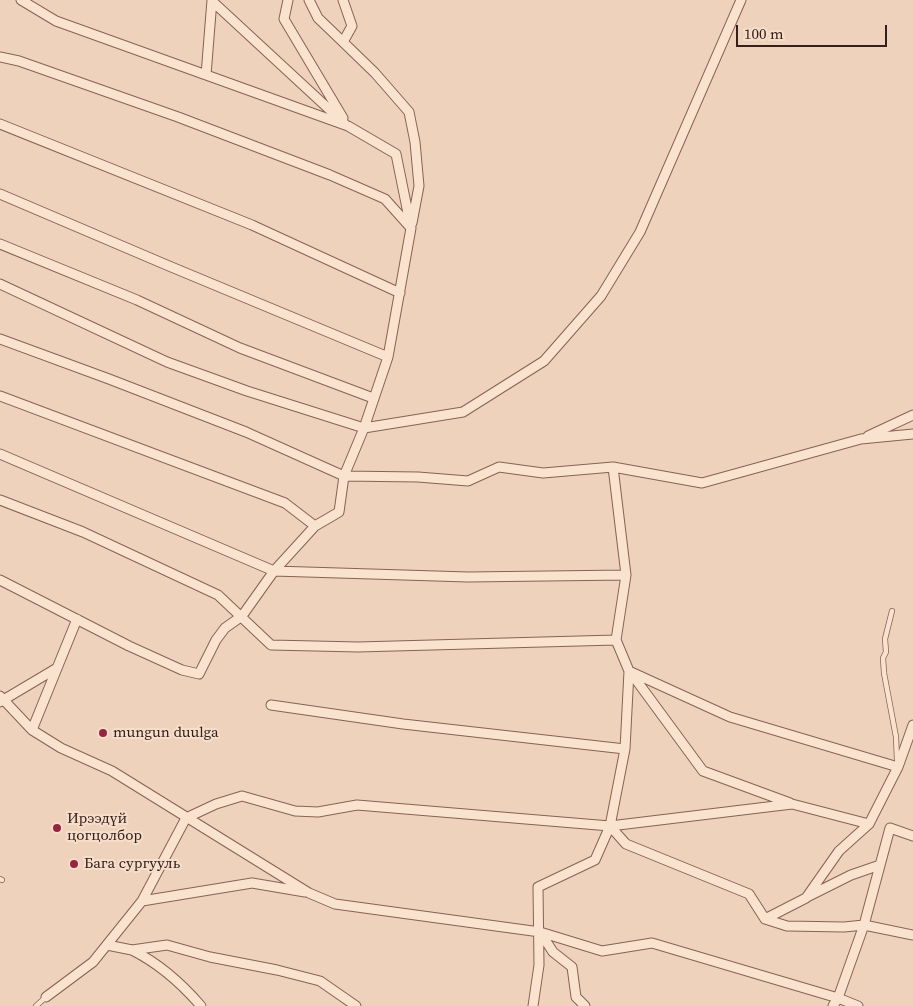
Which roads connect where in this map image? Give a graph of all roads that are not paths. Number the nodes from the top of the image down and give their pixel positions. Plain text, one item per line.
1 (21, 0) edge
2 (212, 0) edge
3 (288, 0) edge
4 (309, 0) edge
5 (343, 0) edge
6 (741, 0) edge
7 (342, 42) junction
8 (0, 57) edge
9 (206, 75) junction
10 (0, 124) edge
11 (348, 126) junction
12 (0, 194) edge
13 (411, 228) junction
14 (0, 244) edge
15 (0, 284) edge
16 (400, 293) junction
17 (0, 339) edge
18 (388, 357) junction
19 (0, 396) edge
20 (373, 398) junction
21 (913, 414) edge
22 (364, 428) junction
23 (913, 434) edge
24 (861, 439) junction
25 (0, 454) edge
26 (613, 467) junction
27 (344, 476) junction
28 (0, 500) edge
29 (315, 526) junction
30 (274, 571) junction
31 (626, 574) junction
32 (0, 580) edge
33 (892, 612) dead end
34 (242, 616) junction
35 (77, 619) junction
36 (616, 640) junction
37 (57, 668) junction
38 (630, 671) junction
39 (2, 699) edge
40 (271, 705) dead end
41 (913, 725) edge
42 (32, 730) junction
43 (625, 749) junction
44 (898, 766) junction
45 (792, 804) junction
46 (186, 818) junction
47 (869, 824) junction
48 (610, 826) junction
49 (913, 836) edge
50 (880, 865) junction
51 (309, 893) junction
52 (806, 898) junction
53 (142, 901) junction
54 (765, 919) junction
55 (864, 925) junction
56 (540, 932) junction
57 (913, 935) edge
58 (107, 945) junction
59 (132, 950) junction
60 (46, 997) joint
61 (836, 1002) edge
62 (36, 1006) edge
63 (201, 1006) edge
64 (356, 1006) edge
65 (533, 1006) edge
66 (585, 1006) edge
67 (858, 1006) edge

1 - 9 street
2 - 9 street
2 - 11 street
3 - 11 street
4 - 7 street
5 - 7 street
6 - 22 street
7 - 13 street
8 - 13 street
9 - 11 street
10 - 16 street
11 - 13 street
12 - 18 street
13 - 16 street
14 - 20 street
15 - 22 street
16 - 18 street
17 - 27 street
18 - 20 street
19 - 29 street
20 - 22 street
21 - 24 street
22 - 27 street
23 - 24 street
24 - 26 street
25 - 30 street
26 - 27 street
26 - 31 street
27 - 29 street
28 - 34 street
29 - 30 street
30 - 31 street
30 - 34 street
31 - 36 street
32 - 35 street
33 - 44 lane
34 - 35 street
34 - 36 street
35 - 37 street
36 - 38 street
37 - 39 street
37 - 42 street
38 - 43 street
38 - 44 street
38 - 45 street
39 - 42 street
40 - 43 street
41 - 44 street
42 - 46 street
43 - 48 street
44 - 47 street
45 - 47 street
45 - 48 street
46 - 48 street
46 - 51 street
46 - 53 street
47 - 52 street
48 - 54 street
48 - 56 street
49 - 50 street
50 - 52 street
50 - 55 street
51 - 53 street
51 - 56 street
52 - 54 street
53 - 58 street
54 - 55 street
55 - 57 street
55 - 61 street
56 - 61 street
56 - 65 street
56 - 66 street
58 - 59 street
58 - 60 street
59 - 63 street
59 - 64 street
60 - 62 lane
61 - 67 street

